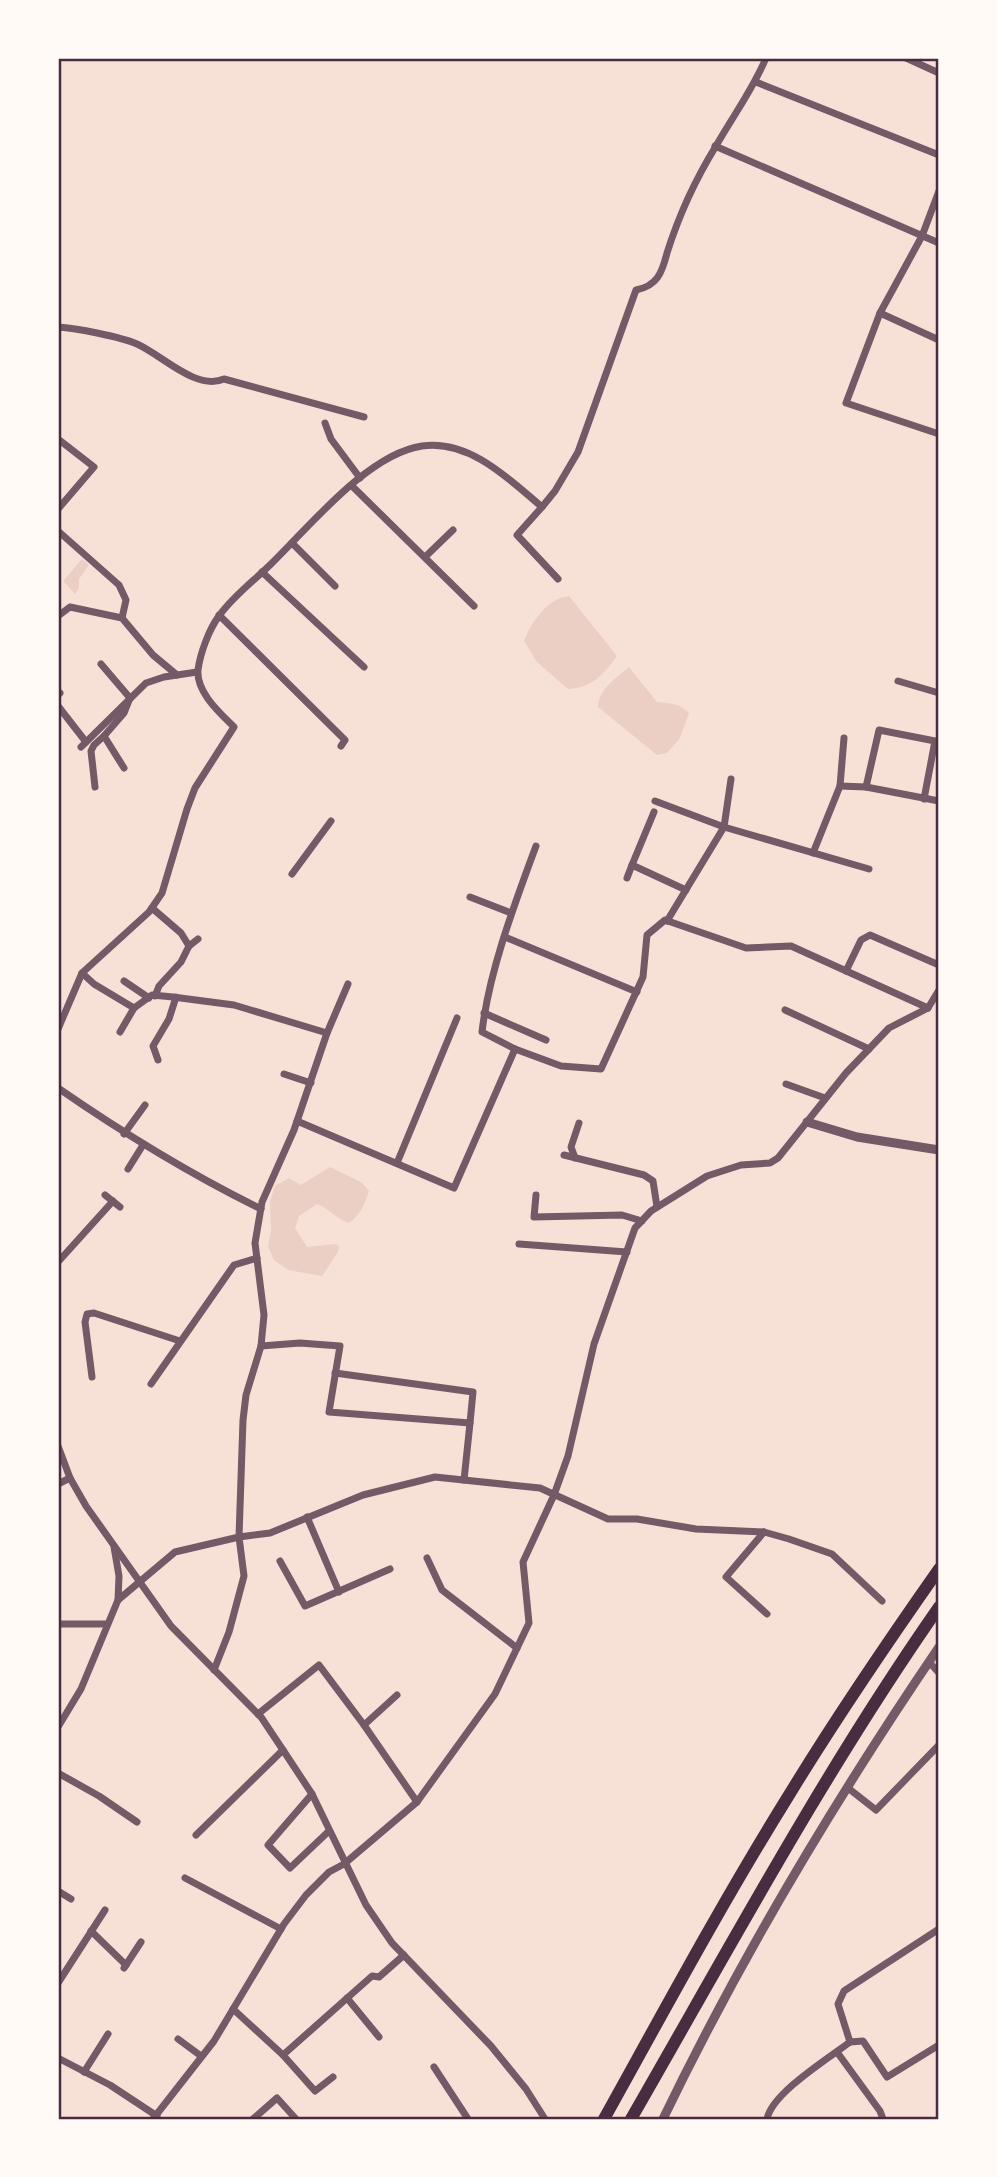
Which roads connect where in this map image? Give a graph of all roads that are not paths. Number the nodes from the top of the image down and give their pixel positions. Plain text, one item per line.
1 (766, 58) edge
2 (906, 58) edge
3 (939, 73) edge
4 (756, 82) junction
5 (715, 146) junction
6 (939, 155) edge
7 (939, 191) edge
8 (922, 236) junction
9 (939, 243) edge
10 (880, 313) junction
11 (58, 327) edge
12 (939, 340) edge
13 (364, 417) dead end
14 (325, 424) dead end
15 (939, 434) edge
16 (58, 439) edge
17 (360, 478) junction
18 (352, 486) junction
19 (542, 507) junction
20 (58, 509) edge
21 (453, 530) dead end
22 (58, 531) edge
23 (292, 544) junction
24 (425, 557) junction
25 (262, 572) junction
26 (558, 579) dead end
27 (335, 586) dead end
28 (474, 606) dead end
29 (219, 615) junction
30 (58, 616) edge
31 (122, 618) junction
32 (102, 664) dead end
33 (364, 667) dead end
34 (198, 672) junction
35 (177, 675) junction
36 (898, 681) dead end
37 (939, 693) edge
38 (130, 698) junction
39 (58, 706) edge
40 (104, 736) junction
41 (844, 738) dead end
42 (341, 746) dead end
43 (124, 768) dead end
44 (731, 779) dead end
45 (840, 786) junction
46 (866, 786) junction
47 (95, 787) dead end
48 (924, 799) junction
49 (655, 801) dead end
50 (939, 801) edge
51 (654, 812) dead end
52 (331, 821) dead end
53 (724, 827) junction
54 (536, 846) dead end
55 (813, 853) junction
56 (632, 865) junction
57 (869, 869) dead end
58 (292, 874) dead end
59 (627, 878) dead end
60 (686, 890) junction
61 (470, 897) dead end
62 (152, 908) junction
63 (511, 913) junction
64 (667, 921) junction
65 (505, 937) junction
66 (198, 939) dead end
67 (189, 946) junction
68 (939, 965) edge
69 (846, 971) junction
70 (82, 973) junction
71 (124, 981) dead end
72 (348, 984) dead end
73 (939, 989) edge
74 (637, 992) junction
75 (152, 997) junction
76 (176, 997) junction
77 (928, 1007) junction
78 (134, 1008) junction
79 (785, 1010) dead end
80 (484, 1013) junction
81 (457, 1018) dead end
82 (58, 1029) edge
83 (120, 1032) dead end
84 (327, 1033) junction
85 (546, 1040) dead end
86 (515, 1049) junction
87 (869, 1049) junction
88 (158, 1060) dead end
89 (284, 1074) dead end
90 (311, 1083) junction
91 (786, 1084) dead end
92 (58, 1088) edge
93 (825, 1098) junction
94 (145, 1105) dead end
95 (297, 1121) junction
96 (807, 1122) junction
97 (579, 1123) dead end
98 (124, 1134) junction
99 (143, 1145) junction
100 (939, 1150) edge
101 (564, 1155) dead end
102 (575, 1158) junction
103 (397, 1163) junction
104 (128, 1169) dead end
105 (106, 1195) dead end
106 (536, 1195) dead end
107 (113, 1201) junction
108 (120, 1207) dead end
109 (657, 1207) junction
110 (261, 1209) junction
111 (642, 1221) junction
112 (519, 1244) dead end
113 (627, 1252) junction
114 (257, 1258) junction
115 (58, 1262) edge
116 (180, 1341) junction
117 (261, 1346) junction
118 (335, 1373) junction
119 (92, 1377) dead end
120 (151, 1384) dead end
121 (470, 1423) junction
122 (58, 1446) edge
123 (70, 1478) junction
124 (464, 1480) junction
125 (58, 1484) edge
126 (555, 1495) junction
127 (307, 1517) junction
128 (764, 1532) junction
129 (239, 1537) junction
130 (113, 1544) junction
131 (427, 1558) dead end
132 (280, 1561) dead end
133 (390, 1569) dead end
134 (939, 1569) edge
135 (141, 1581) junction
136 (339, 1592) junction
137 (118, 1600) junction
138 (881, 1601) dead end
139 (939, 1607) edge
140 (766, 1614) dead end
141 (58, 1624) edge
142 (106, 1624) junction
143 (939, 1647) edge
144 (517, 1648) junction
145 (929, 1662) junction
146 (214, 1670) junction
147 (939, 1673) edge
148 (397, 1695) dead end
149 (258, 1714) junction
150 (364, 1725) junction
151 (58, 1727) edge
152 (939, 1745) edge
153 (283, 1750) junction
154 (58, 1773) edge
155 (848, 1788) junction
156 (312, 1794) junction
157 (417, 1802) junction
158 (137, 1822) dead end
159 (329, 1831) junction
160 (197, 1835) dead end
161 (344, 1864) junction
162 (185, 1878) dead end
163 (59, 1894) edge
164 (72, 1899) dead end
165 (105, 1910) dead end
166 (281, 1929) junction
167 (91, 1931) junction
168 (938, 1932) edge
169 (141, 1942) dead end
170 (404, 1955) junction
171 (58, 1983) edge
172 (347, 1998) junction
173 (233, 2009) junction
174 (108, 2034) dead end
175 (379, 2037) dead end
176 (178, 2039) dead end
177 (850, 2042) junction
178 (939, 2045) edge
179 (837, 2052) junction
180 (283, 2055) junction
181 (201, 2056) junction
182 (58, 2058) edge
183 (434, 2067) dead end
184 (84, 2072) junction
185 (333, 2077) dead end
186 (155, 2117) edge
187 (253, 2119) edge
188 (296, 2119) edge
189 (468, 2119) edge
190 (545, 2119) edge
191 (604, 2119) edge
192 (631, 2119) edge
193 (663, 2119) edge
194 (767, 2119) edge
195 (883, 2119) edge

1 - 4 street
2 - 3 street
4 - 5 street
4 - 6 street
5 - 8 street
5 - 19 street
7 - 8 street
8 - 9 street
8 - 10 street
10 - 12 street
10 - 15 street
11 - 13 street
14 - 17 street
16 - 20 street
17 - 18 street
17 - 19 street
18 - 23 street
18 - 24 street
19 - 26 street
21 - 24 street
22 - 31 street
23 - 25 street
23 - 27 street
24 - 28 street
25 - 29 street
25 - 33 street
29 - 34 street
29 - 42 street
30 - 31 street
31 - 35 street
32 - 38 street
34 - 35 street
34 - 62 street
35 - 38 street
36 - 37 street
38 - 39 street
38 - 40 street
40 - 43 street
40 - 47 street
41 - 45 street
44 - 53 street
45 - 46 street
45 - 55 street
46 - 48 street
46 - 48 street
48 - 50 street
49 - 53 street
51 - 56 street
52 - 58 street
53 - 55 street
53 - 60 street
54 - 63 street
55 - 57 street
56 - 59 street
56 - 60 street
60 - 64 street
61 - 63 street
62 - 67 street
62 - 70 street
63 - 65 street
64 - 69 street
64 - 74 street
65 - 74 street
65 - 80 street
66 - 67 street
67 - 75 street
68 - 69 street
69 - 77 street
70 - 78 street
70 - 82 street
71 - 75 street
72 - 84 street
73 - 77 street
74 - 86 street
75 - 76 street
75 - 78 street
76 - 84 street
76 - 88 street
77 - 87 street
78 - 83 street
79 - 87 street
80 - 85 street
80 - 86 street
81 - 103 street
84 - 90 street
86 - 103 street
87 - 93 street
89 - 90 street
90 - 95 street
91 - 93 street
92 - 98 street
93 - 96 street
94 - 98 street
95 - 103 street
95 - 110 street
96 - 100 street
96 - 109 street
97 - 102 street
98 - 99 street
99 - 104 street
99 - 110 street
101 - 102 street
102 - 109 street
105 - 107 street
106 - 111 street
107 - 108 street
107 - 115 street
109 - 111 street
110 - 114 street
111 - 113 street
112 - 113 street
113 - 126 street
114 - 116 street
114 - 117 street
116 - 119 street
116 - 120 street
117 - 118 street
117 - 129 street
118 - 121 street
118 - 121 street
121 - 124 street
122 - 123 street
123 - 125 street
123 - 130 street
124 - 126 street
124 - 127 street
126 - 128 street
126 - 144 street
127 - 129 street
127 - 136 street
128 - 138 street
128 - 140 street
129 - 135 street
129 - 146 street
130 - 135 street
130 - 137 street
131 - 144 street
132 - 136 street
133 - 136 street
134 - 191 highway
135 - 137 street
135 - 146 street
137 - 142 street
139 - 192 highway
141 - 142 street
142 - 151 street
143 - 145 street
144 - 157 street
145 - 147 street
145 - 155 street
146 - 149 street
148 - 150 street
149 - 150 street
149 - 153 street
150 - 157 street
152 - 155 street
153 - 156 street
153 - 160 street
154 - 158 street
155 - 193 street
156 - 159 street
156 - 159 street
157 - 161 street
159 - 161 street
161 - 166 street
161 - 170 street
162 - 166 street
163 - 164 street
165 - 167 street
166 - 173 street
167 - 169 street
167 - 171 street
168 - 177 street
170 - 172 street
170 - 190 street
172 - 175 street
172 - 180 street
173 - 180 street
173 - 181 street
174 - 184 street
176 - 181 street
177 - 178 street
177 - 179 street
179 - 194 street
179 - 195 street
180 - 185 street
181 - 186 street
182 - 184 street
183 - 189 street
184 - 186 street
187 - 188 street

